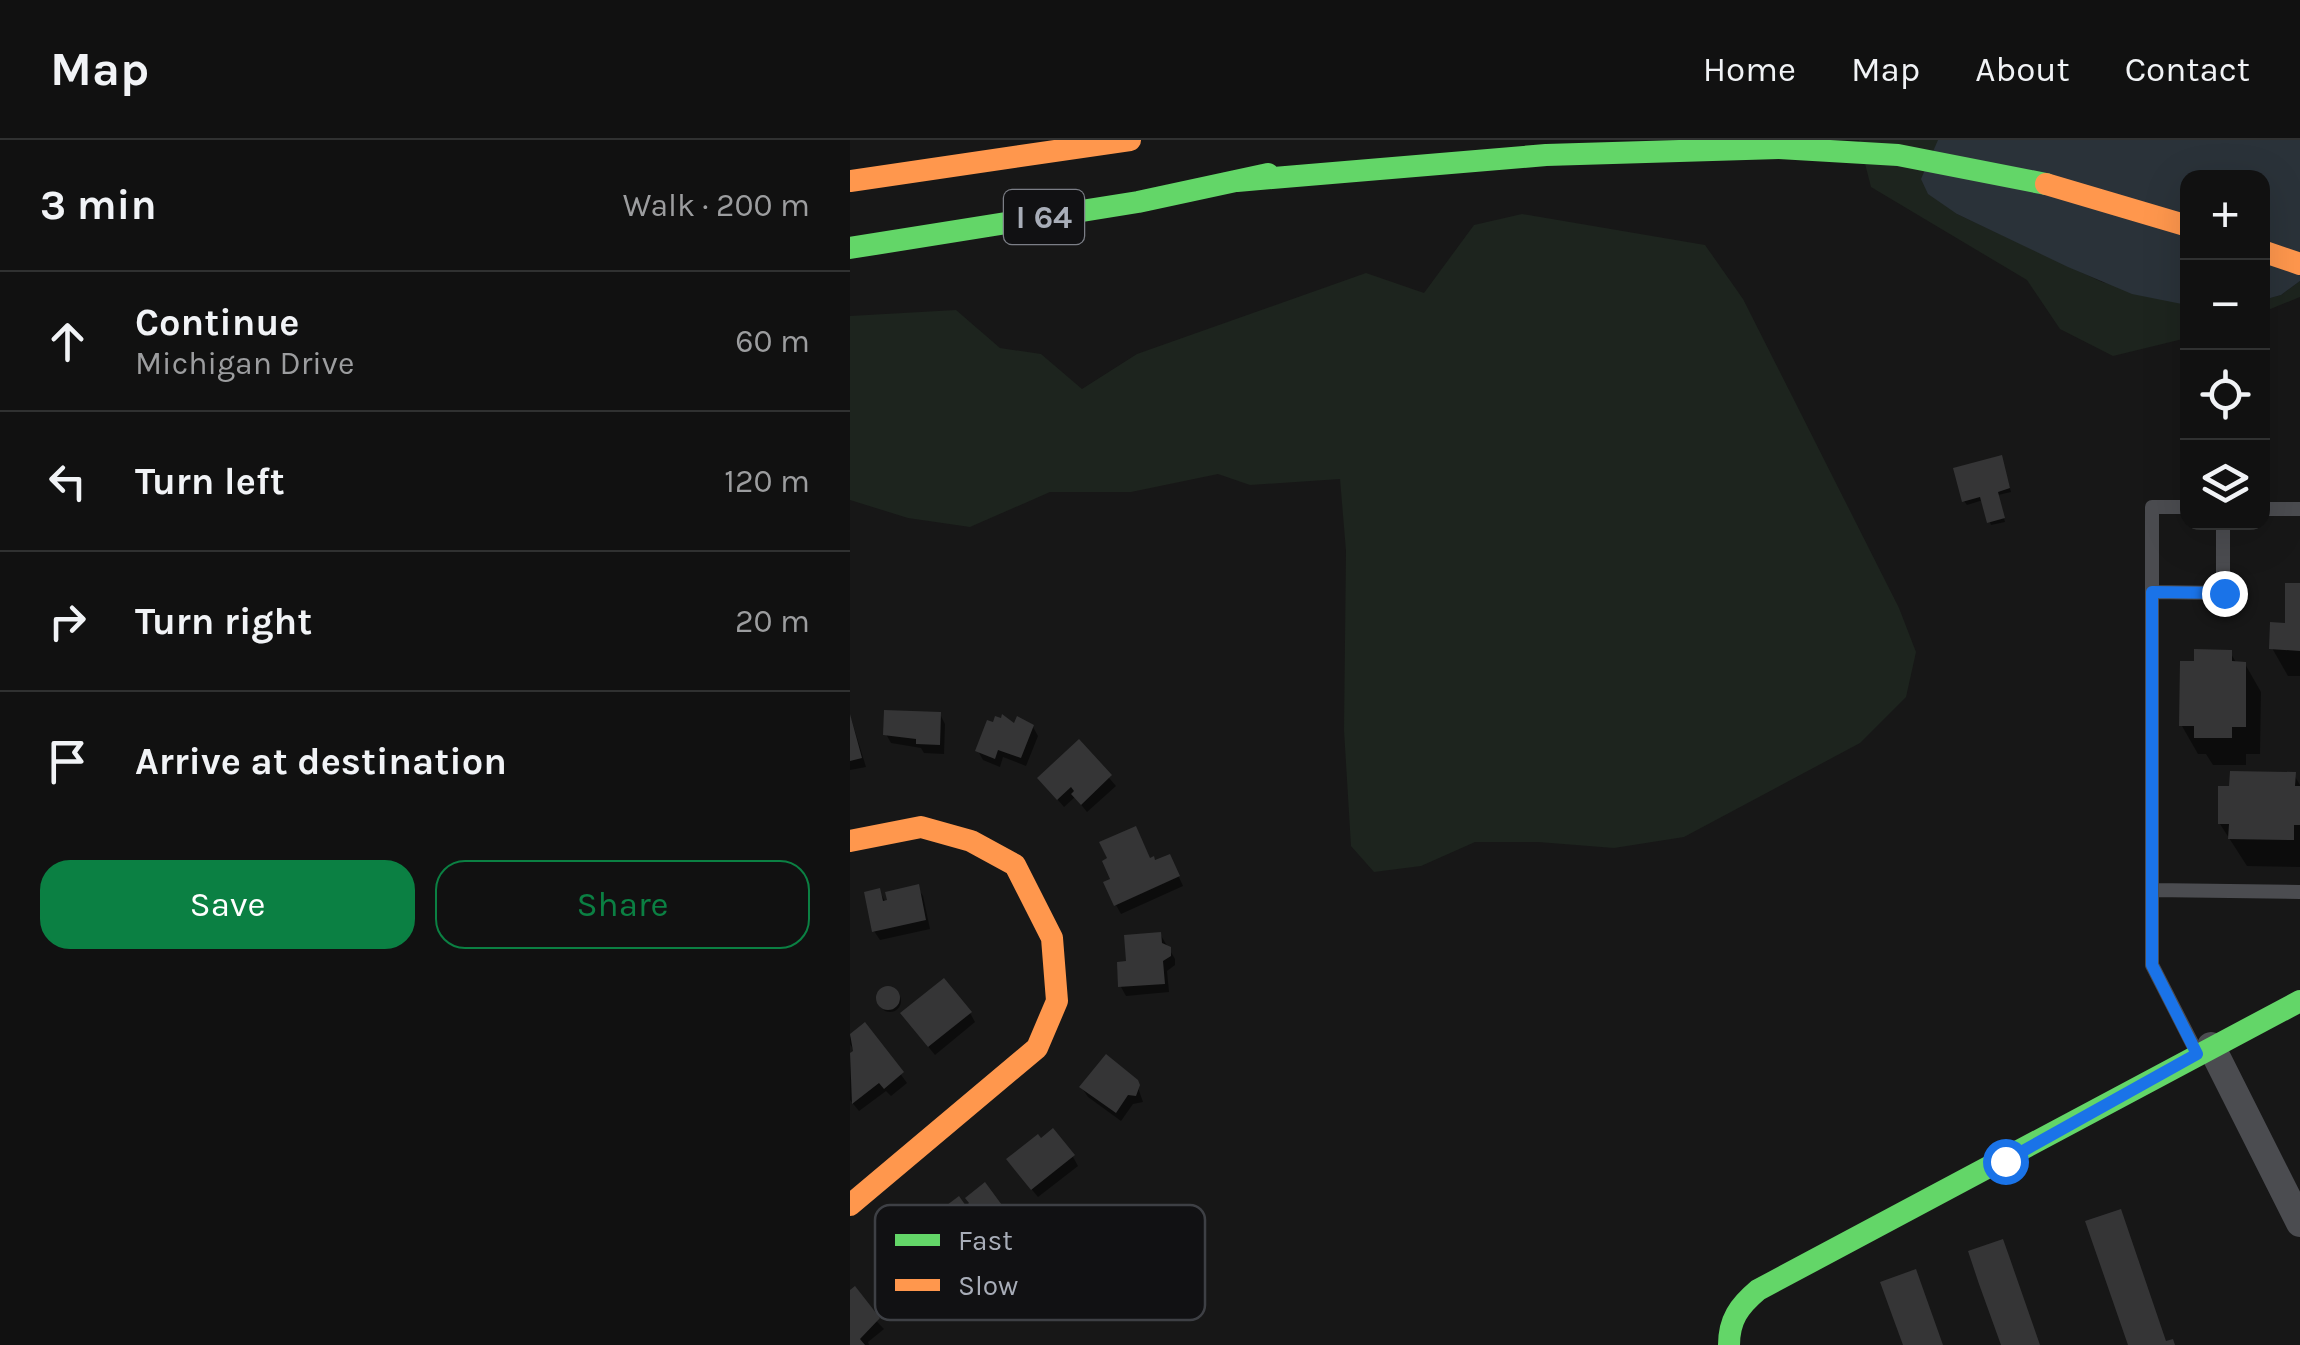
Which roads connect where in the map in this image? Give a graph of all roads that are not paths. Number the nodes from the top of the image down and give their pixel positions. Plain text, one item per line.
1 (1130, 140) edge
2 (1440, 140) edge
3 (850, 181) edge
4 (1237, 181) junction
5 (2180, 223) edge
6 (850, 248) edge
7 (2270, 255) edge
8 (2300, 264) edge
9 (2180, 508) edge
10 (2270, 508) edge
11 (2300, 509) edge
12 (2224, 530) edge
13 (2152, 592) junction
14 (850, 841) edge
15 (2152, 890) junction
16 (2300, 892) edge
17 (2300, 1001) edge
18 (2204, 1050) junction
19 (850, 1205) edge
20 (2300, 1222) edge
21 (1729, 1345) edge

1 - 3 main road, I 64
2 - 4 main road, I 64
4 - 5 main road
4 - 6 main road, I 64
7 - 8 main road
9 - 13 lane
10 - 11 lane
12 - 13 lane
13 - 15 lane
14 - 19 main road
15 - 16 lane
15 - 18 lane
17 - 18 main road
18 - 20 street
18 - 21 main road

